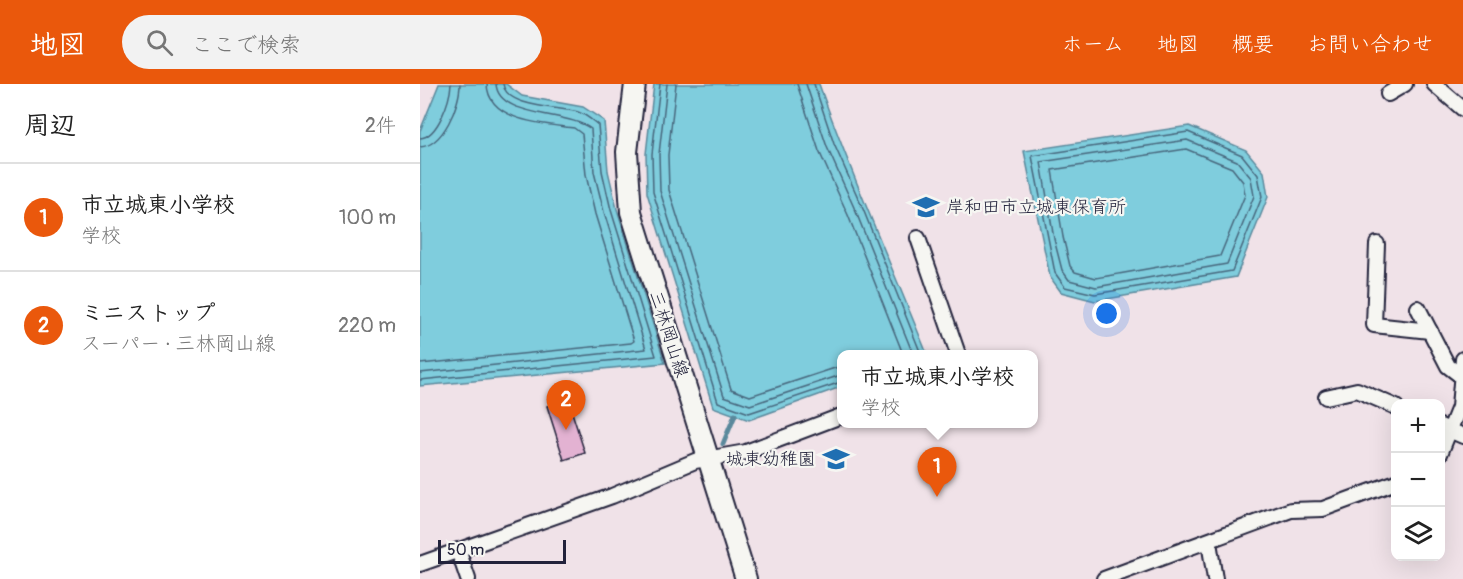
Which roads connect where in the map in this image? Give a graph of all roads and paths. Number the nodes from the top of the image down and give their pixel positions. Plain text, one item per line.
1 (635, 84) edge
2 (1405, 84) edge
3 (1434, 84) edge
4 (1388, 94) dead end
5 (1463, 109) edge
6 (918, 238) dead end
7 (1377, 244) dead end
8 (1418, 308) dead end
9 (1430, 331) junction
10 (957, 350) edge
11 (1463, 359) edge
12 (1461, 376) junction
13 (1326, 397) dead end
14 (1391, 405) edge
15 (837, 418) edge
16 (1452, 431) edge
17 (1441, 453) edge
18 (710, 459) junction
19 (1391, 484) edge
20 (1209, 542) junction
21 (458, 550) junction
22 (420, 564) edge
23 (468, 579) edge
24 (746, 579) edge
25 (1104, 579) edge
26 (1215, 579) edge

1 - 18 main road, 三林岡山線
2 - 4 street
3 - 5 street
6 - 10 street
7 - 9 street
8 - 9 street
9 - 12 street
11 - 12 street
12 - 16 street
13 - 14 street
15 - 18 street
16 - 17 street
18 - 21 street
18 - 24 main road, 三林岡山線
19 - 20 street
20 - 25 street
20 - 26 street
21 - 22 street
21 - 23 street

